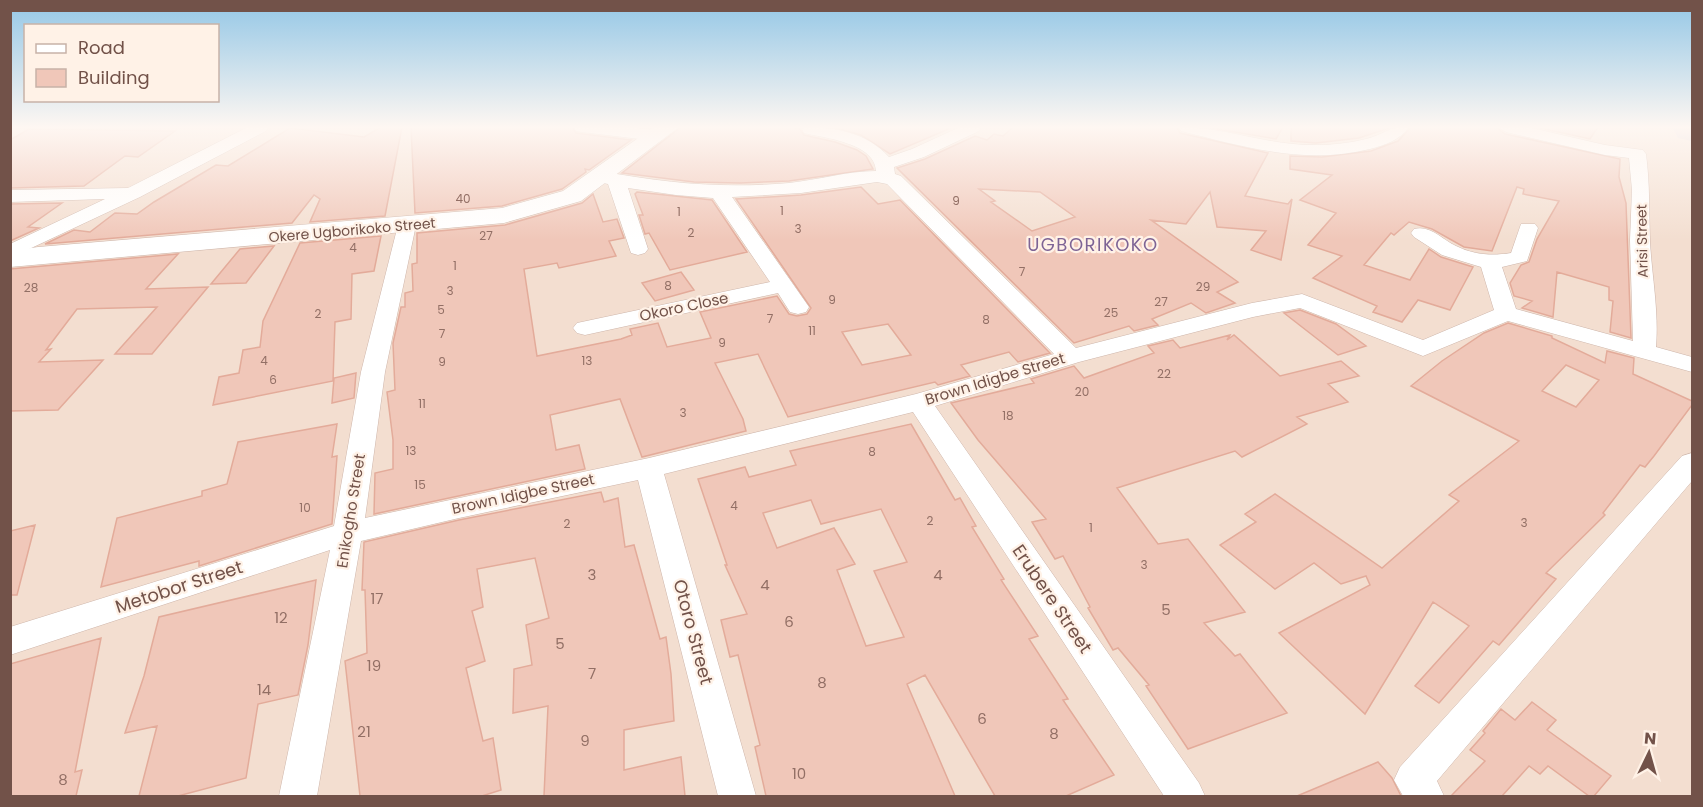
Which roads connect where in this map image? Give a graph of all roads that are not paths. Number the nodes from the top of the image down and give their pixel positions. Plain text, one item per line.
1 (187, 165) edge
2 (623, 165) edge
3 (882, 165) edge
4 (895, 165) edge
5 (1638, 165) edge
6 (885, 170) junction
7 (608, 178) junction
8 (719, 192) junction
9 (133, 193) junction
10 (10, 196) edge
11 (406, 225) junction
12 (1528, 228) dead end
13 (1421, 233) dead end
14 (638, 249) dead end
15 (10, 252) edge
16 (10, 260) edge
17 (1490, 263) junction
18 (782, 286) junction
19 (798, 308) dead end
20 (1506, 312) junction
21 (585, 328) dead end
22 (1644, 353) junction
23 (1071, 357) junction
24 (1692, 365) edge
25 (919, 402) junction
26 (1692, 463) edge
27 (649, 468) junction
28 (348, 533) junction
29 (10, 641) edge
30 (298, 796) edge
31 (737, 796) edge
32 (1186, 796) edge
33 (1425, 796) edge

1 - 9 street
2 - 7 street, Okere Ugborikoko Street
3 - 6 street
4 - 6 street
5 - 22 street, Arisi Street
6 - 8 street
6 - 23 street
7 - 8 street
7 - 11 street, Okere Ugborikoko Street
7 - 14 street
8 - 18 street
9 - 10 street
9 - 15 street
11 - 16 street, Okere Ugborikoko Street
11 - 28 street, Enikogho Street
12 - 17 street
13 - 17 street
17 - 20 street
18 - 19 street
18 - 21 street, Okoro Close
20 - 22 street
20 - 23 street, Brown Idigbe Street
22 - 24 street
23 - 25 street, Brown Idigbe Street
25 - 27 street, Brown Idigbe Street
25 - 32 street, Erubere Street
26 - 33 street
27 - 28 street, Brown Idigbe Street
27 - 31 street, Otoro Street
28 - 29 street, Metobor Street
28 - 30 street, Enikogho Street

